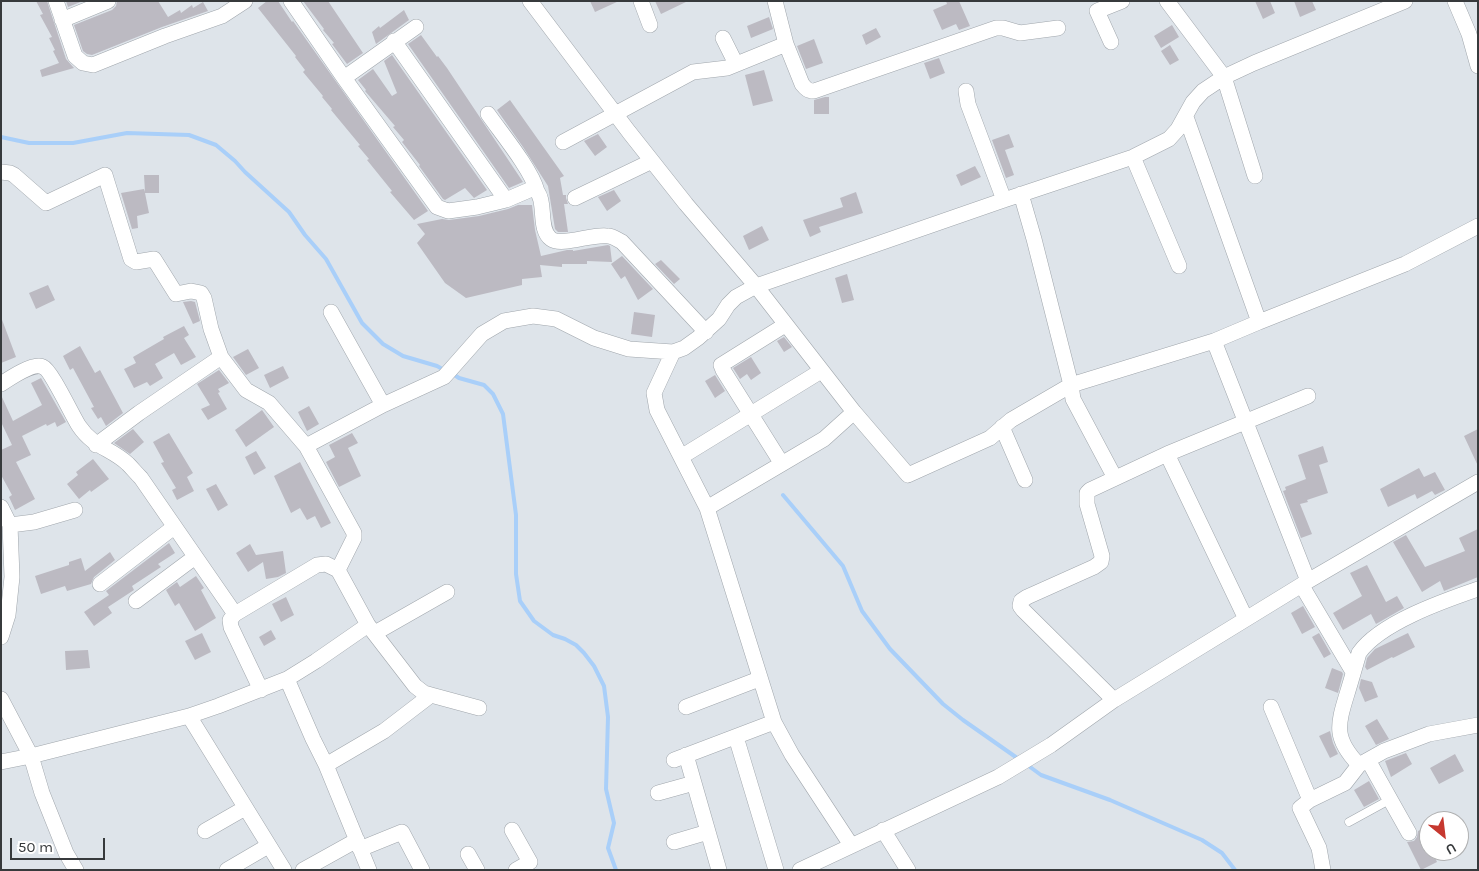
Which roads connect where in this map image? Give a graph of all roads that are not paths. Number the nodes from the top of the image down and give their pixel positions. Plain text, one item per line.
1 (56, 1) edge
2 (108, 1) edge
3 (245, 1) edge
4 (291, 1) edge
5 (530, 1) edge
6 (642, 1) edge
7 (775, 1) edge
8 (1122, 1) edge
9 (1167, 1) edge
10 (1405, 1) edge
11 (1455, 1) edge
12 (1095, 6) edge
13 (62, 20) junction
14 (650, 25) dead end
15 (416, 27) dead end
16 (1058, 28) dead end
17 (723, 38) dead end
18 (394, 41) junction
19 (1111, 42) dead end
20 (786, 44) junction
21 (736, 64) junction
22 (1478, 66) edge
23 (1224, 77) junction
24 (344, 78) junction
25 (966, 91) dead end
26 (488, 114) dead end
27 (616, 114) junction
28 (1186, 117) junction
29 (563, 142) dead end
30 (1133, 157) junction
31 (652, 161) junction
32 (1, 172) edge
33 (1256, 176) dead end
34 (537, 191) junction
35 (1021, 194) junction
36 (575, 198) dead end
37 (506, 200) junction
38 (1004, 200) junction
39 (1478, 226) edge
40 (1179, 266) dead end
41 (756, 286) junction
42 (331, 312) dead end
43 (1259, 322) junction
44 (785, 325) junction
45 (706, 332) junction
46 (1214, 341) junction
47 (673, 352) junction
48 (222, 357) junction
49 (821, 372) junction
50 (1, 384) edge
51 (1071, 385) junction
52 (1308, 396) dead end
53 (383, 405) junction
54 (854, 412) junction
55 (752, 414) junction
56 (1246, 420) junction
57 (1002, 427) junction
58 (96, 445) junction
59 (306, 446) junction
60 (1167, 454) junction
61 (682, 457) junction
62 (782, 464) junction
63 (1115, 478) junction
64 (1025, 480) dead end
65 (1478, 482) edge
66 (1, 507) edge
67 (707, 508) junction
68 (75, 510) dead end
69 (10, 525) junction
70 (174, 527) junction
71 (195, 557) junction
72 (338, 570) junction
73 (100, 584) dead end
74 (1305, 584) junction
75 (1478, 589) edge
76 (447, 592) dead end
77 (136, 601) dead end
78 (235, 614) junction
79 (1246, 620) junction
80 (371, 629) junction
81 (1, 638) edge
82 (1353, 672) junction
83 (287, 679) junction
84 (759, 679) junction
85 (261, 690) junction
86 (431, 695) junction
87 (1, 698) edge
88 (1114, 700) junction
89 (686, 707) dead end
90 (1271, 707) dead end
91 (479, 708) dead end
92 (189, 716) junction
93 (774, 722) junction
94 (1478, 725) edge
95 (736, 737) junction
96 (31, 756) junction
97 (1, 762) edge
98 (1364, 763) junction
99 (326, 765) junction
100 (694, 783) junction
101 (658, 793) dead end
102 (1310, 800) junction
103 (1390, 800) junction
104 (245, 808) junction
105 (1349, 822) dead end
106 (512, 830) dead end
107 (883, 830) junction
108 (206, 831) dead end
109 (708, 832) junction
110 (1409, 834) dead end
111 (674, 842) dead end
112 (358, 845) junction
113 (851, 845) junction
114 (268, 846) junction
115 (468, 854) dead end
116 (803, 869) edge
117 (76, 870) edge
118 (228, 870) edge
119 (284, 870) edge
120 (303, 870) edge
121 (369, 870) edge
122 (422, 870) edge
123 (476, 870) edge
124 (516, 870) edge
125 (719, 870) edge
126 (776, 870) edge
127 (908, 870) edge
128 (1323, 870) edge

1 - 13 street
2 - 13 street
3 - 13 street
4 - 24 street
5 - 27 street
6 - 14 street
7 - 20 street
8 - 12 street
9 - 23 street
10 - 23 street
11 - 22 street
12 - 19 street
15 - 18 street
16 - 20 street
17 - 21 street
18 - 24 street
18 - 37 street
20 - 21 street
21 - 27 street
23 - 28 street
23 - 33 street
24 - 37 street
25 - 38 street
26 - 34 street
27 - 29 street
27 - 31 street
28 - 30 street
28 - 43 street
30 - 35 street
30 - 40 street
31 - 36 street
31 - 41 street
32 - 48 street
34 - 37 street
34 - 45 street
35 - 38 street
35 - 51 street
38 - 41 street
39 - 43 street
41 - 44 street
41 - 45 street
42 - 53 street
43 - 46 street
44 - 49 street
44 - 55 street
45 - 47 street
46 - 51 street
46 - 56 street
47 - 53 street
47 - 61 street
48 - 58 street
48 - 59 street
49 - 54 street
49 - 55 street
50 - 58 street
51 - 57 street
51 - 63 street
52 - 56 street
53 - 59 street
54 - 57 street
54 - 62 street
55 - 61 street
55 - 62 street
56 - 60 street
56 - 74 street
57 - 64 street
58 - 70 street
59 - 72 street
60 - 63 street
60 - 79 street
61 - 67 street
62 - 67 street
63 - 88 street
65 - 74 street
66 - 69 street
67 - 84 street
68 - 69 street
69 - 81 street
70 - 71 street
70 - 73 street
71 - 77 street
71 - 78 street
72 - 78 street
72 - 80 street
74 - 79 street
74 - 82 street
75 - 82 street
76 - 80 street
78 - 85 street
79 - 88 street
80 - 83 street
80 - 86 street
82 - 98 street
83 - 85 street
83 - 99 street
84 - 89 street
84 - 93 street
85 - 92 street
86 - 91 street
86 - 99 street
87 - 96 street
88 - 107 street
90 - 102 street
92 - 96 street
92 - 104 street
93 - 95 street
93 - 113 street
94 - 98 street
95 - 100 street
95 - 126 street
96 - 97 street
96 - 117 street
98 - 102 street
98 - 103 street
99 - 112 street
100 - 101 street
100 - 109 street
102 - 128 street
103 - 105 lane
103 - 110 street
104 - 108 street
104 - 114 street
106 - 124 street
107 - 113 street
107 - 127 street
109 - 111 street
109 - 125 street
112 - 120 street
112 - 121 street
112 - 122 street
113 - 116 street
114 - 118 street
114 - 119 street
115 - 123 street

